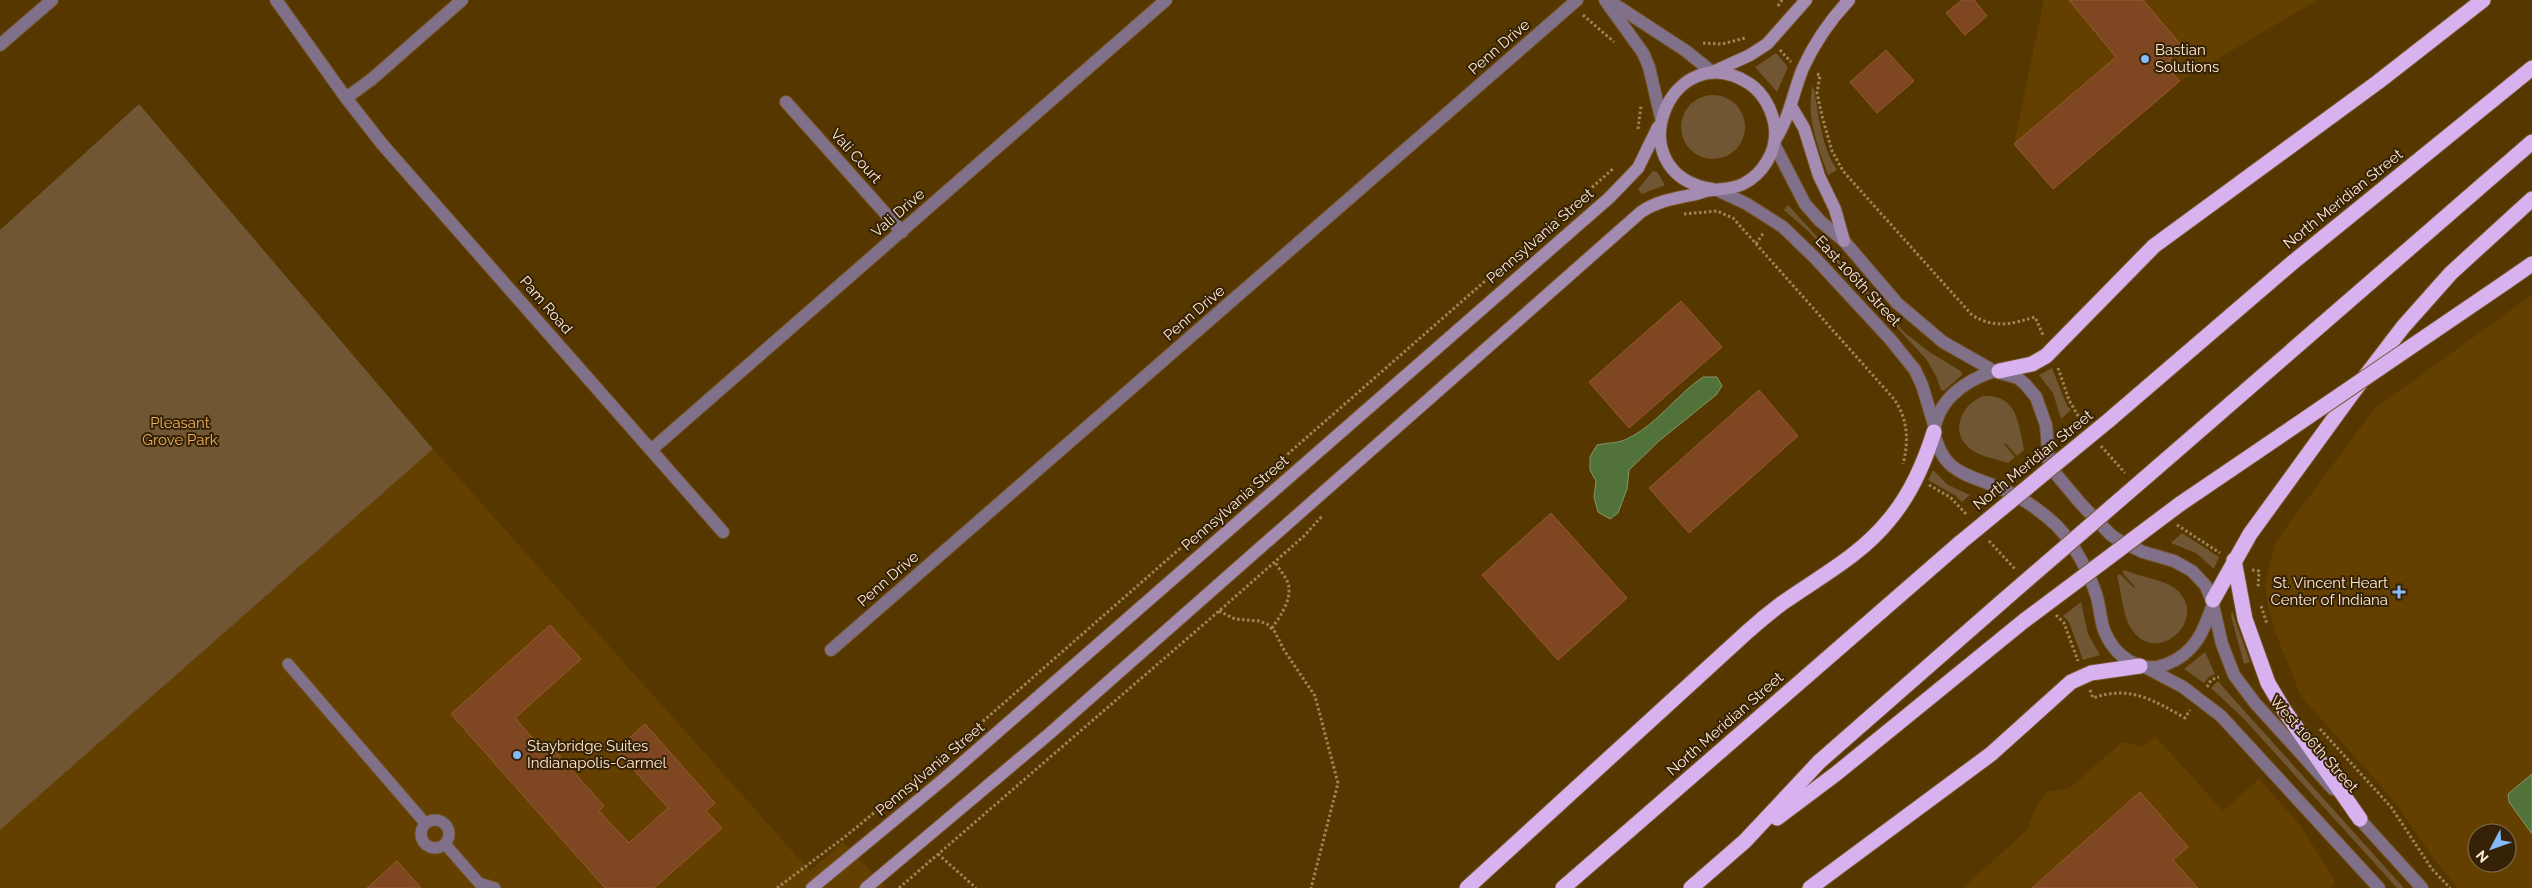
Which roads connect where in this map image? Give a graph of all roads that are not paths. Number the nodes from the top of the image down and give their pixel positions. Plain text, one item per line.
1 (276, 0) edge
2 (462, 0) edge
3 (1577, 0) edge
4 (1606, 0) edge
5 (1806, 0) edge
6 (1849, 0) edge
7 (2483, 0) edge
8 (48, 1) edge
9 (1162, 1) edge
10 (0, 45) edge
11 (2532, 68) edge
12 (1714, 72) junction
13 (346, 98) junction
14 (786, 102) dead end
15 (1791, 106) junction
16 (1660, 122) junction
17 (1775, 142) junction
18 (2532, 142) edge
19 (1715, 190) junction
20 (2532, 199) edge
21 (902, 232) junction
22 (1844, 241) junction
23 (2532, 264) edge
24 (1997, 371) junction
25 (1935, 430) junction
26 (650, 450) junction
27 (723, 532) dead end
28 (2234, 560) junction
29 (2213, 602) junction
30 (832, 650) dead end
31 (288, 664) dead end
32 (2143, 667) junction
33 (2360, 819) junction
34 (426, 823) junction
35 (1745, 841) junction
36 (444, 844) junction
37 (478, 885) edge
38 (495, 888) edge
39 (812, 888) edge
40 (866, 888) edge
41 (1467, 888) edge
42 (1563, 888) edge
43 (1691, 888) edge
44 (1810, 888) edge
45 (2379, 888) edge
46 (2422, 888) edge

1 - 13 street, Pam Road
2 - 13 street
3 - 30 street, Penn Drive
4 - 12 street
4 - 16 street
5 - 12 main road
6 - 15 main road
7 - 24 highway
8 - 10 street
9 - 21 street, Vali Drive
11 - 42 highway, North Meridian Street, bridge
12 - 16 main road
12 - 17 main road
13 - 26 street, Pam Road
14 - 21 street, Vali Court
15 - 17 main road
15 - 22 main road
16 - 19 main road
16 - 39 main road, Pennsylvania Street
17 - 19 main road
17 - 22 street, East 106th Street
18 - 35 highway, bridge
19 - 25 street, East 106th Street
19 - 40 main road
20 - 28 highway
21 - 26 street, Vali Drive
22 - 24 street, East 106th Street
23 - 35 highway, bridge
24 - 25 street
24 - 29 street, East 106th Street
25 - 32 street, East 106th Street
25 - 41 highway
26 - 27 street, Pam Road
28 - 29 highway
28 - 33 highway
29 - 32 street
29 - 33 street, West 106th Street
31 - 34 lane
32 - 44 highway
32 - 45 street
33 - 46 street, West 106th Street
34 - 36 lane
34 - 36 lane
35 - 43 highway
36 - 37 lane
37 - 38 lane

